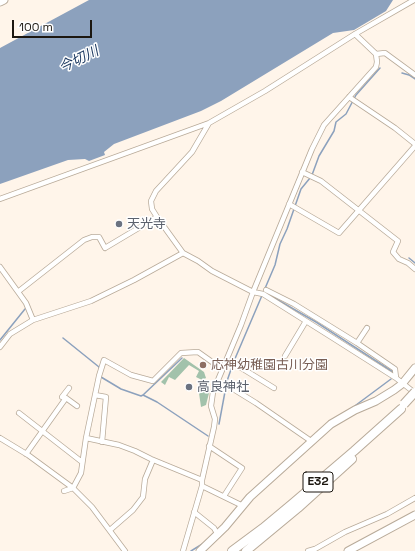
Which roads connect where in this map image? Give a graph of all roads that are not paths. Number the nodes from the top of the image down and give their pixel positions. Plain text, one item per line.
1 (4, 0) edge
2 (414, 0) edge
3 (0, 2) edge
4 (354, 34) junction
5 (376, 54) junction
6 (415, 75) edge
7 (352, 99) junction
8 (209, 123) junction
9 (415, 145) edge
10 (302, 172) junction
11 (0, 199) edge
12 (293, 206) junction
13 (358, 210) junction
14 (157, 217) junction
15 (183, 253) junction
16 (0, 267) edge
17 (415, 269) edge
18 (266, 290) dead end
19 (19, 291) junction
20 (253, 292) junction
21 (33, 320) junction
22 (306, 321) junction
23 (367, 328) dead end
24 (357, 343) junction
25 (0, 347) edge
26 (285, 356) dead end
27 (226, 361) junction
28 (415, 368) edge
29 (222, 369) junction
30 (396, 378) junction
31 (402, 384) junction
32 (230, 387) dead end
33 (69, 388) dead end
34 (274, 388) dead end
35 (415, 392) edge
36 (94, 395) junction
37 (66, 398) junction
38 (77, 406) dead end
39 (402, 407) junction
40 (19, 413) dead end
41 (42, 431) junction
42 (0, 438) edge
43 (86, 438) junction
44 (309, 440) junction
45 (102, 442) junction
46 (209, 446) junction
47 (26, 454) junction
48 (153, 460) junction
49 (82, 462) junction
50 (202, 480) junction
51 (202, 486) junction
52 (73, 488) junction
53 (64, 491) dead end
54 (224, 496) junction
55 (415, 498) edge
56 (243, 506) junction
57 (194, 512) junction
58 (415, 515) edge
59 (110, 530) junction
60 (218, 535) junction
61 (351, 550) edge
62 (125, 551) edge
63 (183, 551) edge
64 (200, 551) edge
65 (232, 551) edge
66 (246, 551) edge
67 (308, 551) edge
68 (341, 551) edge

1 - 3 street
2 - 4 street
4 - 5 street
4 - 8 street
5 - 6 street
5 - 7 street
7 - 9 street
7 - 10 street
8 - 11 street
8 - 14 street
9 - 13 street
10 - 12 street
10 - 13 street
12 - 13 street
12 - 20 street
13 - 17 street
14 - 15 street
14 - 19 street
15 - 20 street
15 - 21 street
16 - 19 street
18 - 24 street
19 - 21 street
20 - 22 street
20 - 27 street
21 - 25 street
22 - 26 street
22 - 30 street
23 - 24 street
24 - 30 street
27 - 29 street
27 - 34 street
28 - 31 street
29 - 36 street
29 - 46 street
30 - 31 street
31 - 35 street
31 - 44 street
32 - 44 street
33 - 37 street
35 - 39 highway, E32, bridge
36 - 43 street
36 - 45 street
37 - 38 street
37 - 41 street
39 - 65 highway, E32
39 - 66 highway, E32
40 - 41 street
41 - 47 street
41 - 49 street
42 - 47 street
43 - 45 street
43 - 49 street
44 - 56 street
45 - 48 street
46 - 50 street
46 - 54 street
47 - 52 street
48 - 50 street
48 - 59 street
49 - 52 street
50 - 51 street
51 - 54 street
51 - 57 street
52 - 53 street
52 - 59 street
54 - 56 street
55 - 67 street
56 - 60 street
57 - 60 street
57 - 63 street
58 - 61 street
59 - 62 street
60 - 64 street
61 - 68 street

